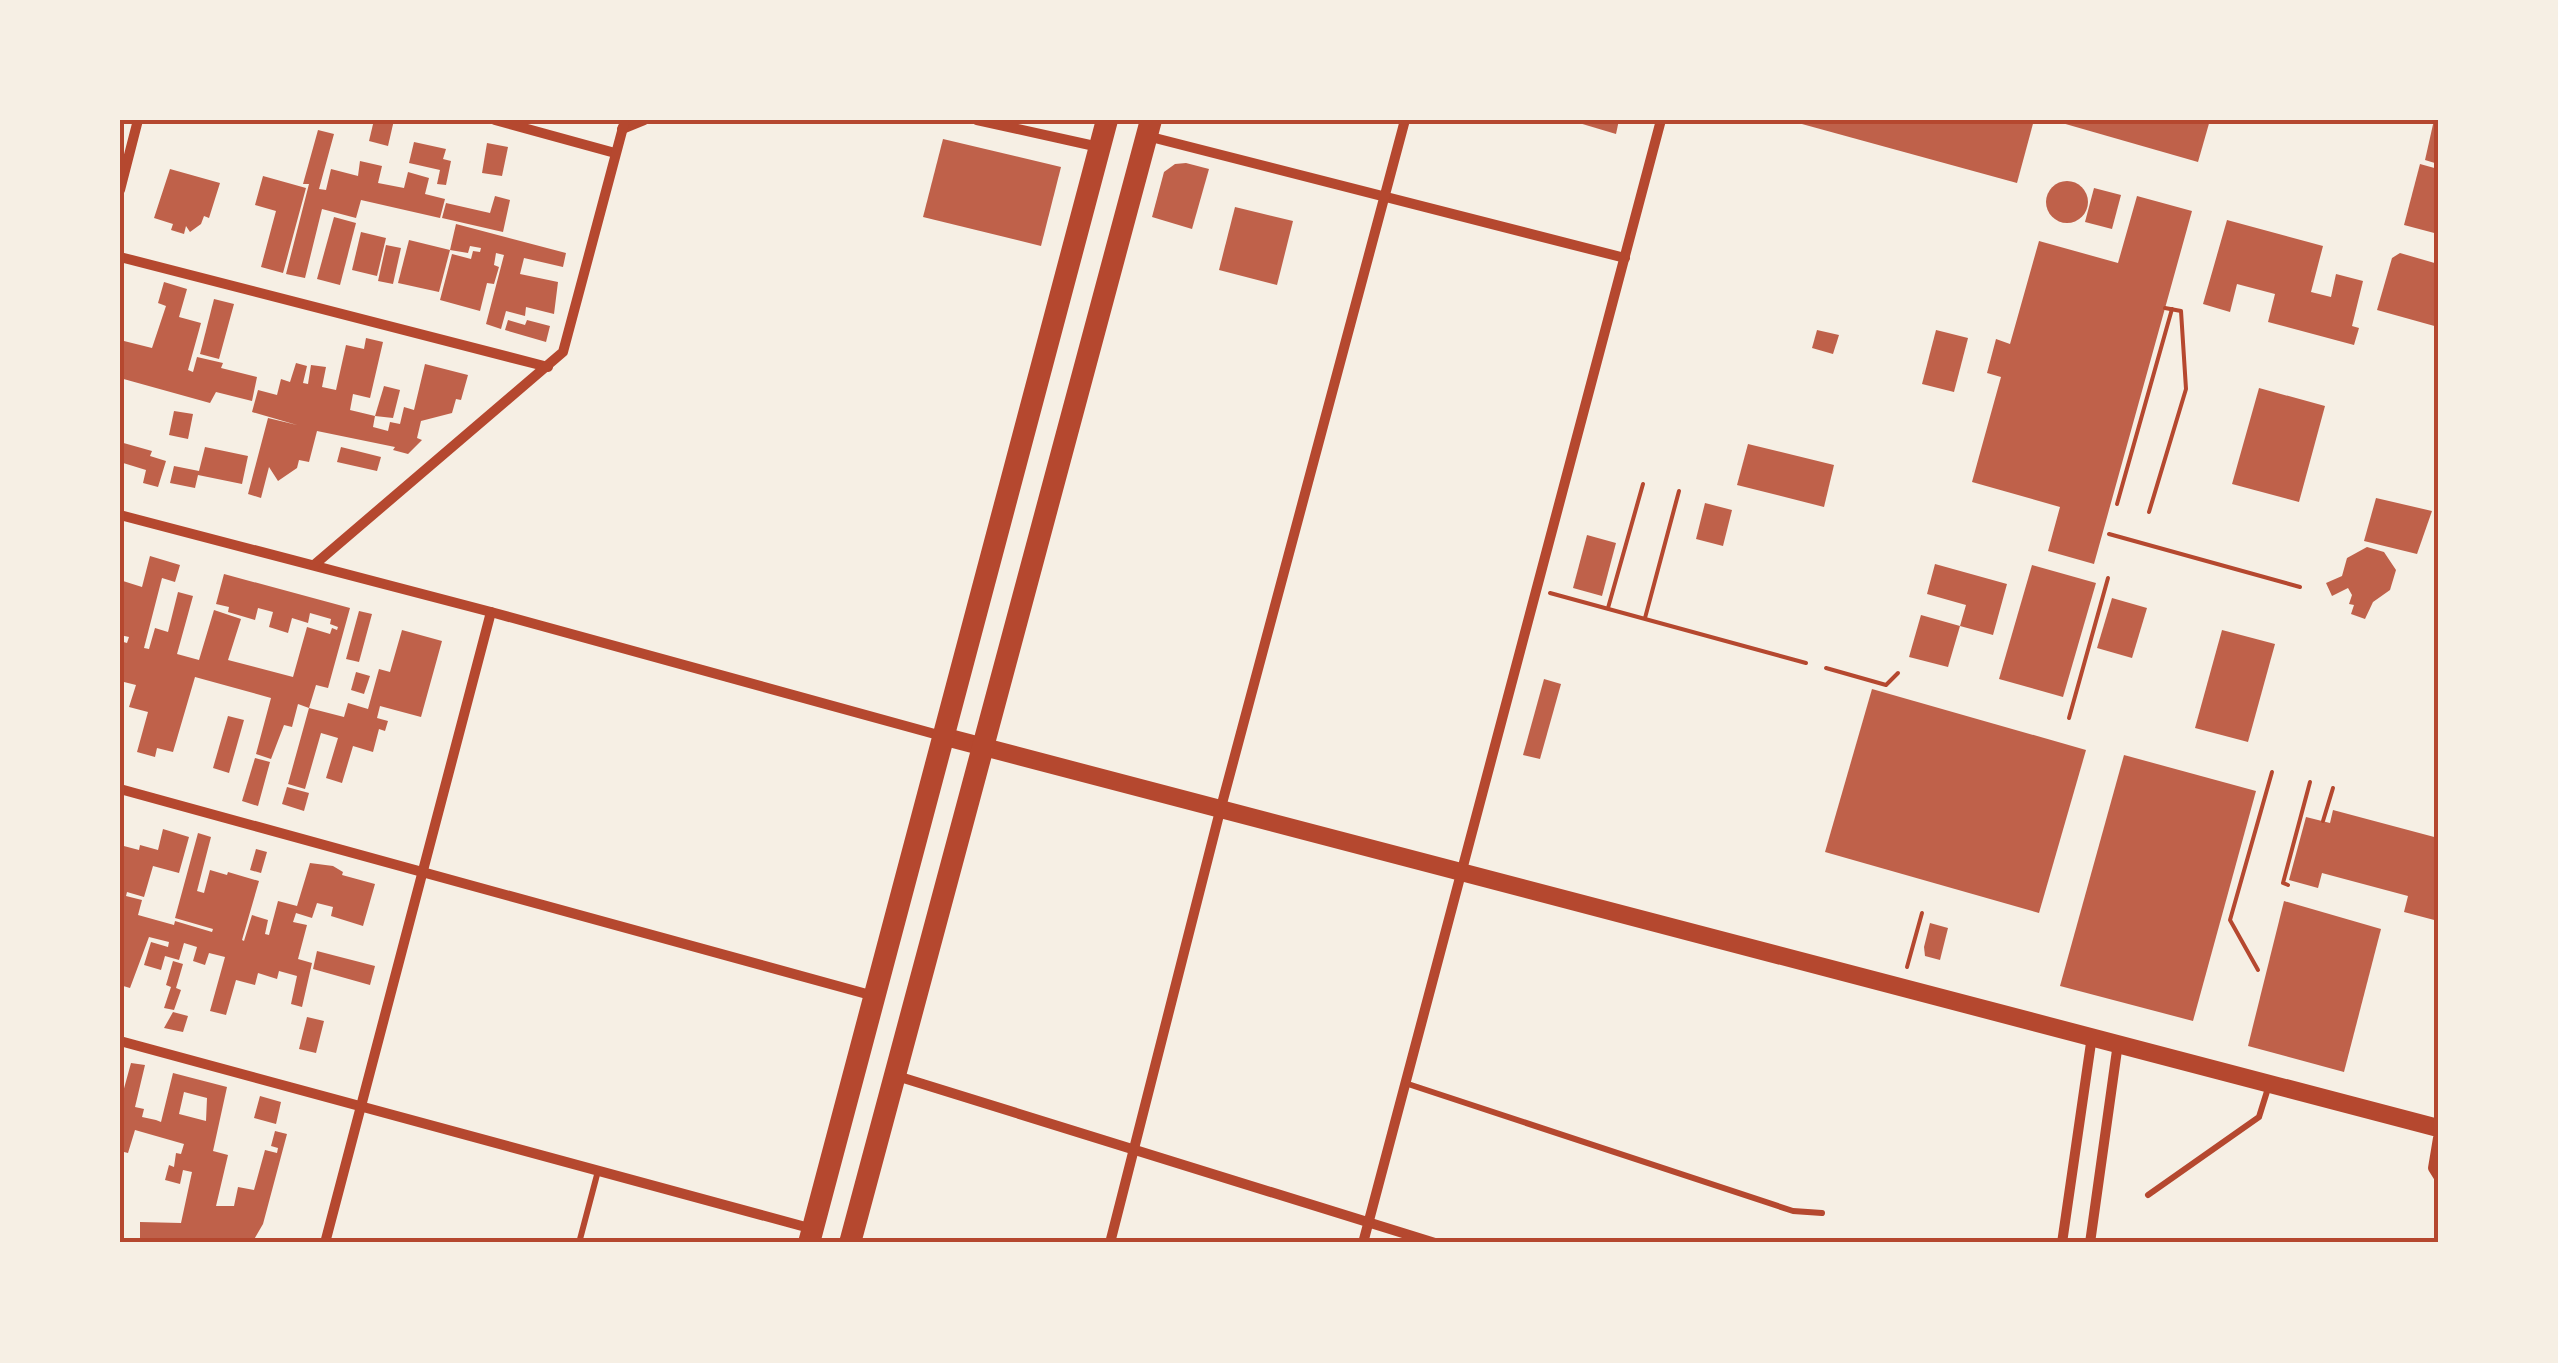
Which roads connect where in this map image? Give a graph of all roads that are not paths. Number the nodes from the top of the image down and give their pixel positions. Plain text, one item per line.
1 (138, 120) edge
2 (495, 120) edge
3 (644, 120) edge
4 (977, 120) edge
5 (1107, 120) edge
6 (1404, 120) edge
7 (1661, 120) edge
8 (624, 125) edge
9 (1149, 128) edge
10 (1100, 147) junction
11 (616, 153) junction
12 (120, 190) edge
13 (1384, 196) junction
14 (120, 257) edge
15 (1625, 258) junction
16 (548, 367) junction
17 (120, 515) edge
18 (314, 565) junction
19 (492, 612) junction
20 (942, 736) junction
21 (982, 748) junction
22 (120, 789) edge
23 (1220, 811) junction
24 (424, 870) junction
25 (1462, 871) junction
26 (874, 996) junction
27 (2092, 1036) junction
28 (120, 1041) edge
29 (2118, 1043) junction
30 (896, 1075) junction
31 (1404, 1083) junction
32 (2270, 1083) junction
33 (362, 1108) junction
34 (2438, 1128) edge
35 (2438, 1138) edge
36 (1134, 1150) junction
37 (598, 1171) junction
38 (2438, 1176) edge
39 (2148, 1195) dead end
40 (1822, 1213) dead end
41 (1368, 1221) junction
42 (811, 1236) edge
43 (325, 1243) edge
44 (579, 1243) edge
45 (850, 1243) edge
46 (1110, 1243) edge
47 (1363, 1243) edge
48 (1435, 1243) edge
49 (2062, 1243) edge
50 (2090, 1243) edge

1 - 12 street
2 - 11 street
3 - 8 street
4 - 10 street
5 - 10 main road
6 - 13 street
7 - 15 street
8 - 11 street
9 - 13 street
9 - 21 main road
10 - 20 main road
11 - 16 street
13 - 15 street
13 - 23 street
14 - 16 street
15 - 25 street
16 - 18 street
17 - 18 street
18 - 19 street
19 - 20 street
19 - 24 street
20 - 21 street
20 - 26 main road
21 - 23 street
21 - 30 main road
22 - 24 street
23 - 25 street
23 - 36 street
24 - 26 street
24 - 33 street
25 - 27 street
25 - 31 street
26 - 42 main road
27 - 29 street
27 - 49 street
28 - 33 street
29 - 32 street
29 - 50 street
30 - 36 street
30 - 45 main road
31 - 40 lane
31 - 41 street
32 - 34 street
32 - 39 lane
33 - 37 street
33 - 43 street
35 - 38 street
36 - 41 street
36 - 46 street
37 - 42 street
37 - 44 lane
41 - 47 street
41 - 48 street

